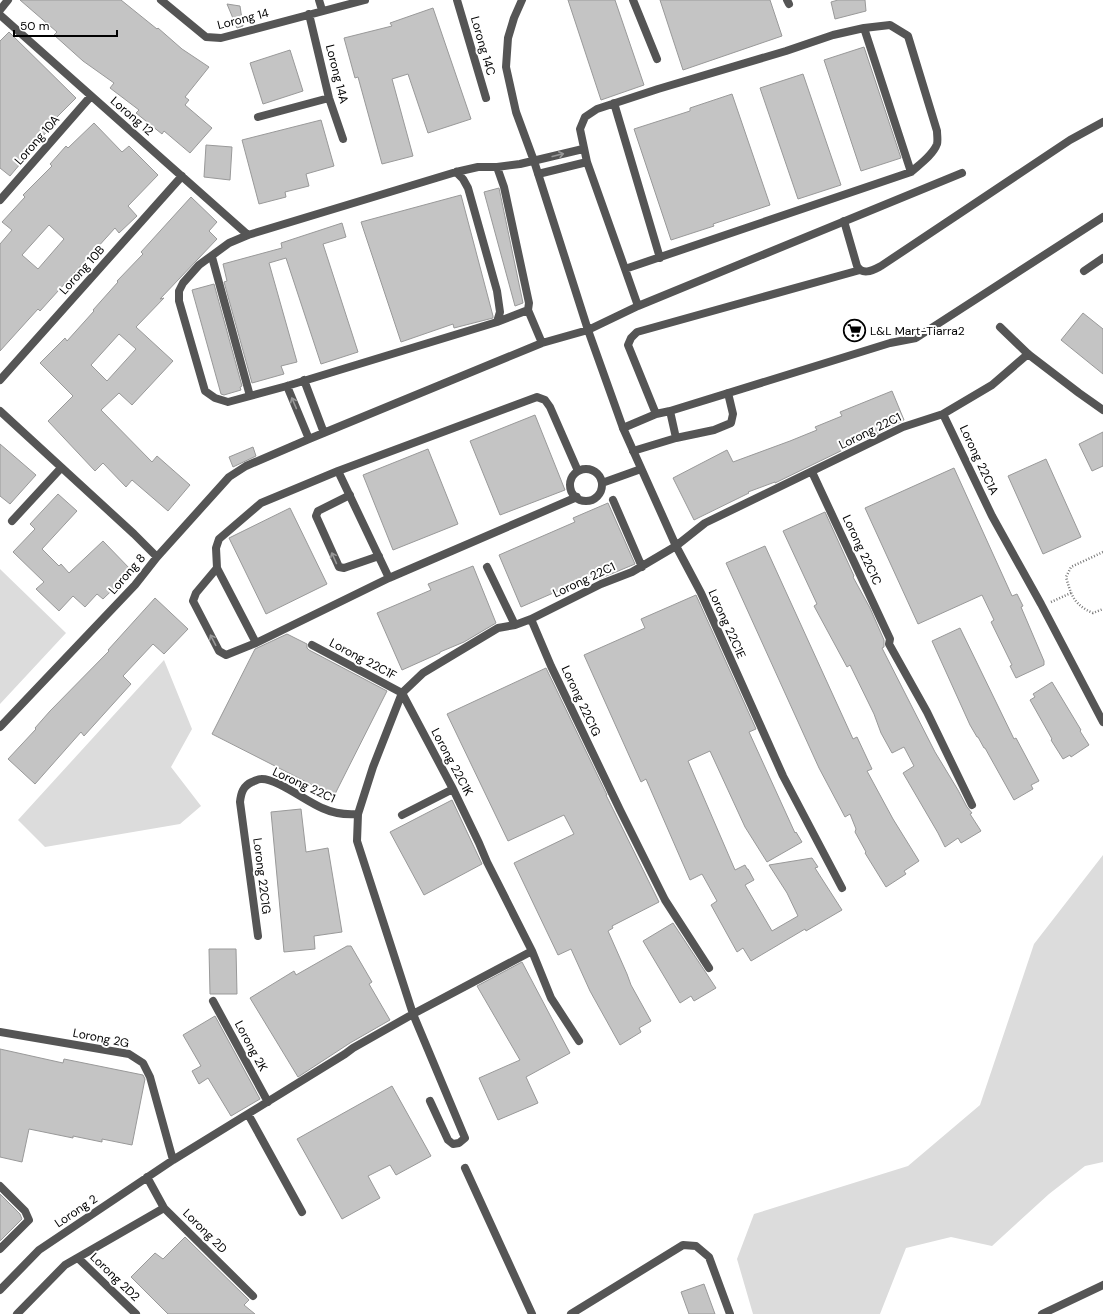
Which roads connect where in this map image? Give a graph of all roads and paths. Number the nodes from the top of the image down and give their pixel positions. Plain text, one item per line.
1 (8, 0) edge
2 (161, 0) edge
3 (319, 0) edge
4 (365, 0) edge
5 (457, 0) edge
6 (633, 0) edge
7 (520, 1) edge
8 (0, 10) edge
9 (322, 10) junction
10 (309, 14) junction
11 (0, 15) edge
12 (864, 28) junction
13 (657, 59) dead end
14 (91, 96) junction
15 (329, 98) junction
16 (486, 98) dead end
17 (614, 103) junction
18 (258, 117) dead end
19 (1103, 122) edge
20 (343, 139) dead end
21 (583, 149) junction
22 (534, 161) junction
23 (587, 162) junction
24 (497, 168) junction
25 (456, 172) junction
26 (911, 172) junction
27 (962, 173) dead end
28 (538, 174) junction
29 (182, 176) junction
30 (0, 200) edge
31 (1103, 217) edge
32 (844, 221) junction
33 (248, 234) junction
34 (212, 257) junction
35 (660, 258) junction
36 (1103, 258) edge
37 (625, 269) junction
38 (860, 270) junction
39 (1084, 271) dead end
40 (638, 306) junction
41 (528, 310) junction
42 (497, 322) junction
43 (1000, 327) dead end
44 (588, 330) junction
45 (542, 343) junction
46 (1028, 354) junction
47 (0, 380) edge
48 (304, 380) junction
49 (287, 386) junction
50 (728, 392) junction
51 (250, 396) junction
52 (1103, 410) edge
53 (0, 411) edge
54 (670, 411) junction
55 (656, 414) junction
56 (944, 414) junction
57 (623, 428) junction
58 (324, 433) junction
59 (676, 438) junction
60 (309, 439) junction
61 (633, 451) junction
62 (61, 468) junction
63 (641, 469) junction
64 (338, 471) junction
65 (578, 471) junction
66 (812, 472) junction
67 (602, 483) junction
68 (350, 495) junction
69 (577, 497) junction
70 (613, 500) dead end
71 (12, 521) dead end
72 (676, 546) junction
73 (1103, 552) edge
74 (379, 556) junction
75 (157, 557) junction
76 (487, 567) dead end
77 (642, 567) junction
78 (217, 568) junction
79 (390, 578) junction
80 (1071, 593) junction
81 (1041, 604) junction
82 (1103, 608) edge
83 (531, 619) junction
84 (515, 625) junction
85 (256, 643) junction
86 (312, 645) dead end
87 (402, 693) junction
88 (1103, 722) edge
89 (0, 727) edge
90 (453, 789) junction
91 (972, 805) dead end
92 (358, 814) junction
93 (402, 814) dead end
94 (243, 820) joint
95 (842, 888) dead end
96 (258, 936) dead end
97 (532, 951) junction
98 (708, 968) dead end
99 (213, 1001) dead end
100 (413, 1014) junction
101 (0, 1032) edge
102 (579, 1042) dead end
103 (430, 1101) dead end
104 (268, 1102) junction
105 (248, 1114) junction
106 (173, 1160) junction
107 (466, 1168) dead end
108 (147, 1177) junction
109 (0, 1186) edge
110 (164, 1208) junction
111 (302, 1212) dead end
112 (0, 1249) edge
113 (78, 1258) junction
114 (1103, 1284) edge
115 (0, 1290) edge
116 (253, 1296) dead end
117 (17, 1314) edge
118 (136, 1314) edge
119 (532, 1314) edge
120 (571, 1314) edge
121 (730, 1314) edge
122 (1042, 1314) edge

1 - 8 street
2 - 10 street, Lorong 14
3 - 9 street
4 - 9 street, Lorong 14
5 - 16 street, Lorong 14C
6 - 13 street
7 - 22 street, Lorong 22C1E
9 - 10 street, Lorong 14
10 - 15 street, Lorong 14A
11 - 14 street, Lorong 12
12 - 17 street
12 - 26 street
12 - 26 street
14 - 29 street, Lorong 12
14 - 30 street, Lorong 10A
15 - 18 street
15 - 20 street, Lorong 14A
17 - 21 street
17 - 35 street
19 - 38 street
22 -> 21 street
21 - 23 street
22 - 24 street
22 - 28 street, Lorong 22C1E
23 - 28 street
23 - 37 street
24 - 25 street
24 - 41 street
25 - 33 street
25 - 42 street
26 - 35 street
27 - 32 street
28 - 44 street, Lorong 22C1E
29 - 33 street, Lorong 12
29 - 47 street, Lorong 10B
31 - 50 street
32 - 38 street
32 - 40 street
33 - 34 street
34 - 51 street
34 - 51 street
35 - 37 street
36 - 39 street
37 - 40 street
38 - 55 street
40 - 44 street
41 - 42 street
41 - 45 street
42 - 48 street
43 - 46 street
44 - 45 street
44 - 57 street, Lorong 22C1E
45 - 58 street
46 - 52 street
46 - 56 street, Lorong 22C1
48 - 49 street
48 - 58 street
49 - 51 street
60 -> 49 street
50 - 54 street
50 - 59 street
53 - 62 street, Lorong 8
54 - 55 street
54 - 59 street
55 - 57 street
56 - 66 street, Lorong 22C1
56 - 81 street, Lorong 22C1A
57 - 61 street, Lorong 22C1E
58 - 60 street
59 - 61 street
60 - 75 street
61 - 63 street, Lorong 22C1E
62 - 71 street
62 - 75 street, Lorong 8
63 - 67 street
63 - 72 street, Lorong 22C1E
64 - 65 street
64 - 68 street
64 - 78 street
65 - 67 street
65 - 69 street
66 - 72 street, Lorong 22C1
66 - 91 street, Lorong 22C1C
67 - 69 street
68 - 74 street
74 -> 68 street
69 - 79 street
70 - 77 street
72 - 77 street, Lorong 22C1
72 - 95 street, Lorong 22C1E
73 - 80 path
74 - 79 street
75 - 89 street, Lorong 8
76 - 84 street
77 - 83 street, Lorong 22C1
78 - 85 street
85 -> 78 street
79 - 85 street
80 - 81 path
80 - 82 path
81 - 88 street, Lorong 22C1A
83 - 84 street, Lorong 22C1
83 - 98 street, Lorong 22C1G
84 - 87 street, Lorong 22C1
86 - 87 street, Lorong 22C1F
87 - 90 street, Lorong 22C1K
87 - 92 street, Lorong 22C1
90 - 93 street
90 - 97 street, Lorong 22C1K
92 - 94 street, Lorong 22C1
92 - 100 street
94 - 96 street, Lorong 22C1G
97 - 100 street, Lorong 2
97 - 102 street, Lorong 22C1K
99 - 104 street, Lorong 2K
100 - 103 street
100 - 104 street, Lorong 2
101 - 106 street, Lorong 2G
104 - 105 street, Lorong 2
105 - 106 street, Lorong 2
105 - 111 street
106 - 108 street, Lorong 2
107 - 119 street
108 - 110 street, Lorong 2D
108 - 115 street, Lorong 2
109 - 112 street
110 - 113 street
110 - 116 street, Lorong 2D
113 - 117 street
113 - 118 street, Lorong 2D2
114 - 122 street
120 - 121 street

